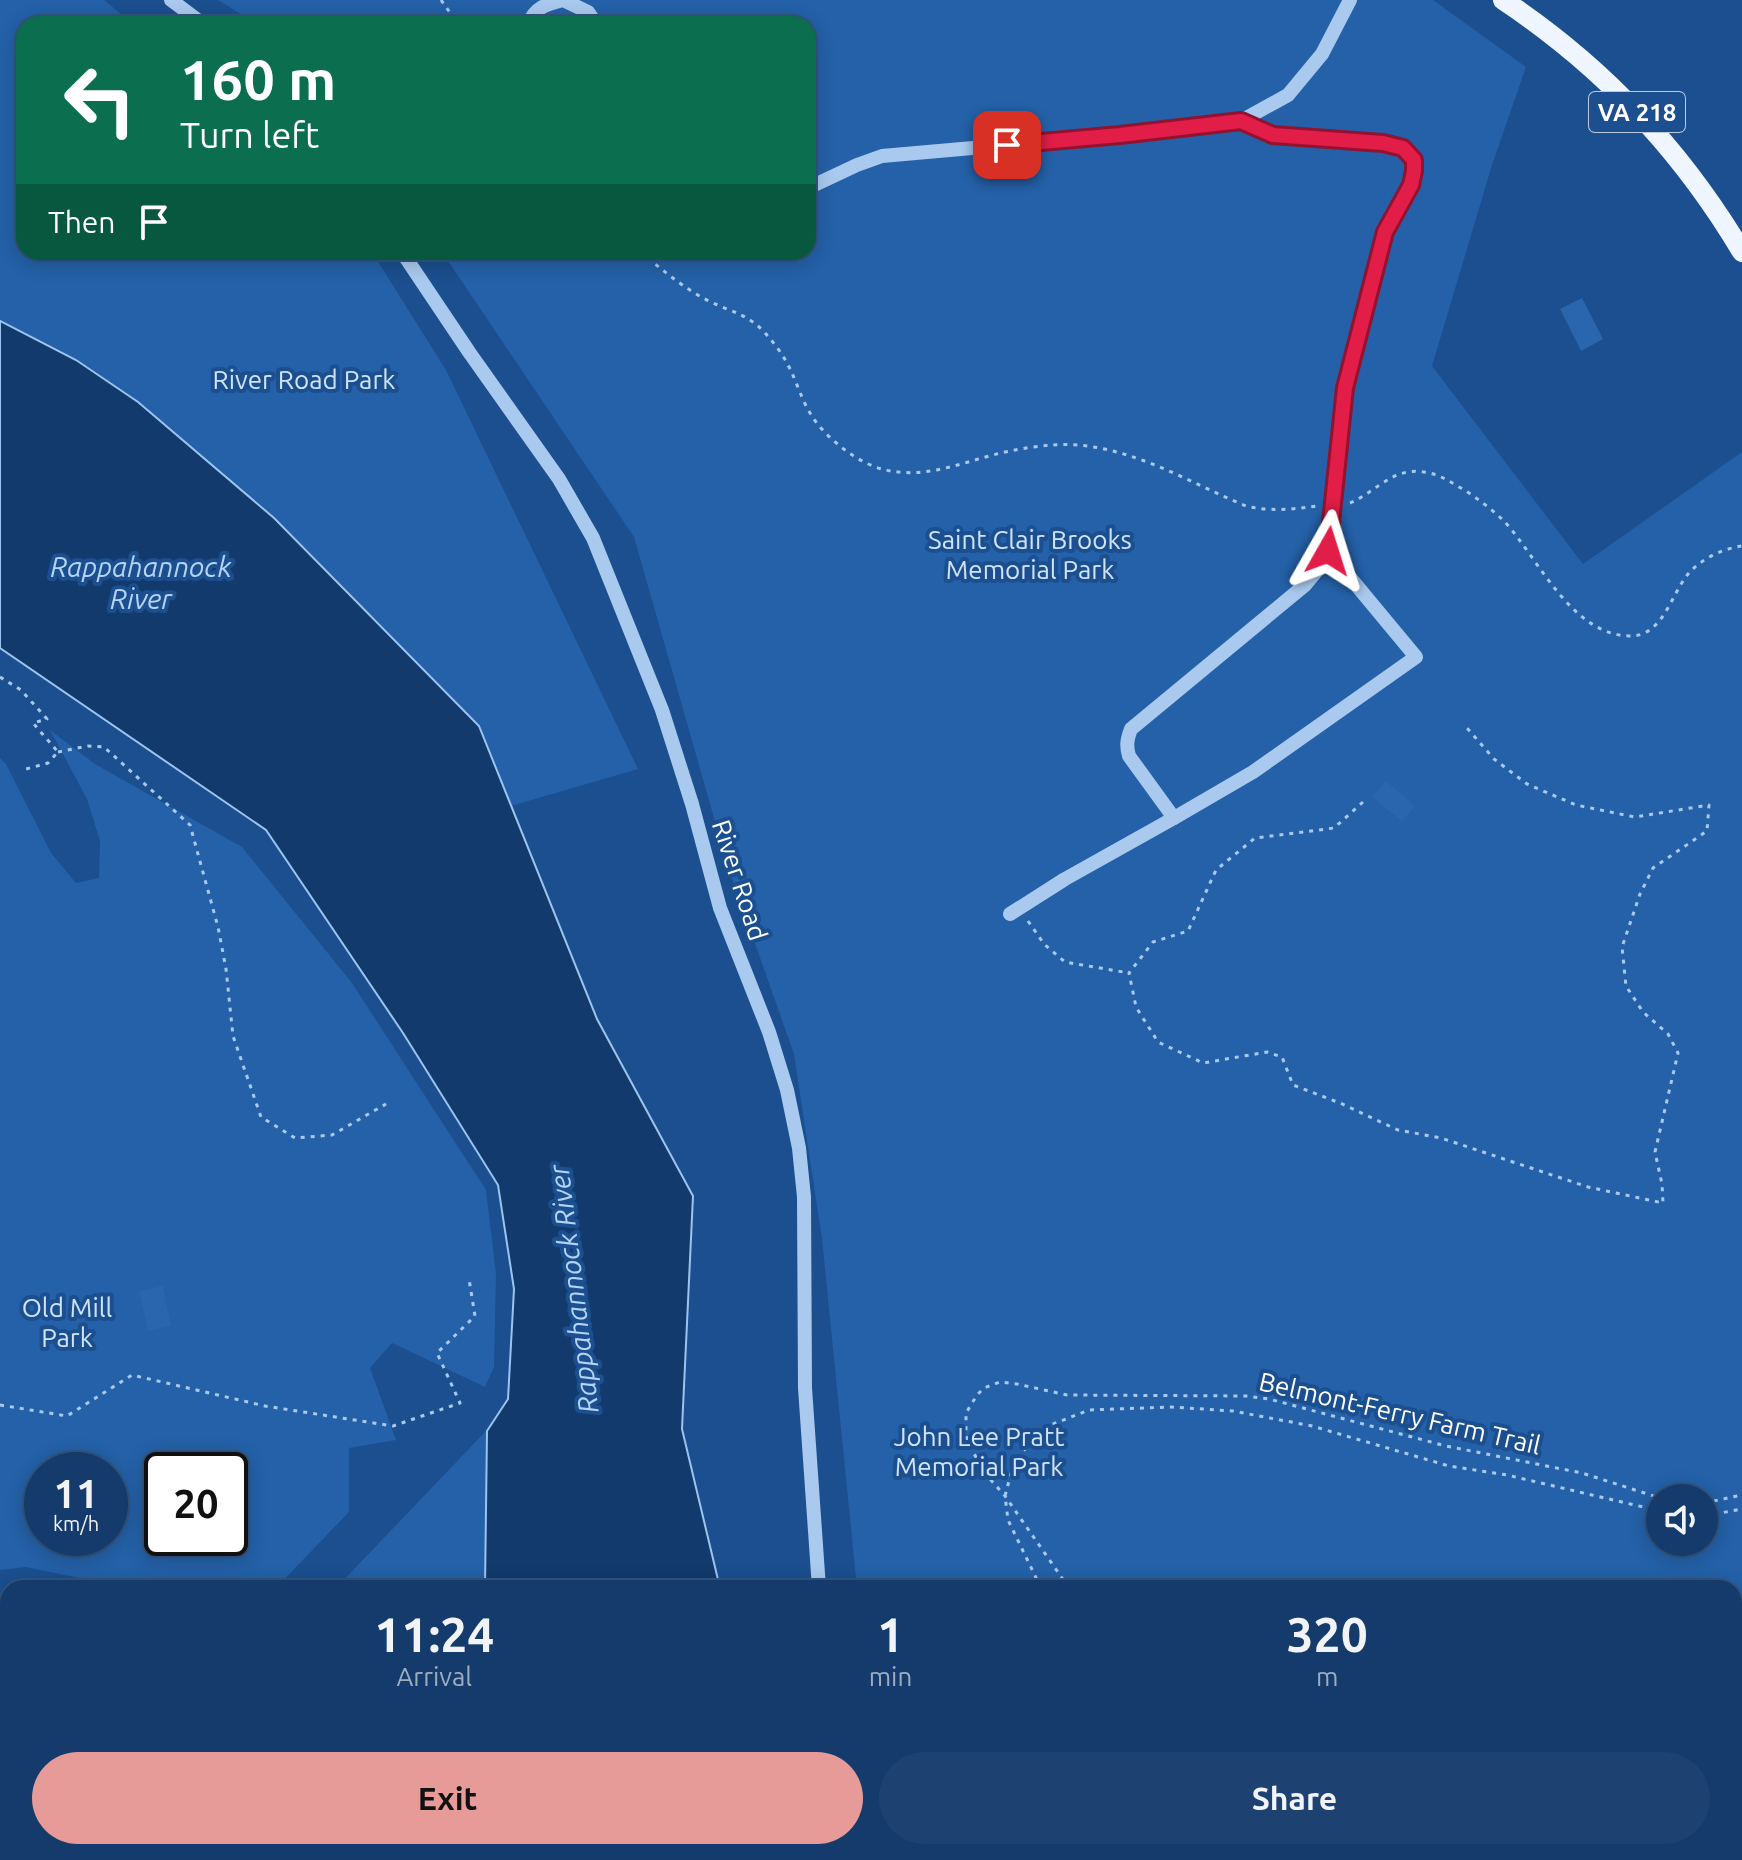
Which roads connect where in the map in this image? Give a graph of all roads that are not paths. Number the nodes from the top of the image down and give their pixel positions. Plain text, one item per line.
1 (171, 0) edge
2 (1350, 0) edge
3 (1503, 0) edge
4 (192, 16) edge
5 (532, 16) edge
6 (591, 16) edge
7 (1241, 121) junction
8 (816, 184) edge
9 (1742, 252) edge
10 (407, 260) edge
11 (1328, 551) junction
12 (1174, 818) junction
13 (1015, 911) road end
14 (818, 1580) edge

1 - 4 street
2 - 7 street
3 - 9 main road, VA 218
5 - 6 street
7 - 8 street
7 - 11 street
10 - 14 street, River Road
11 - 12 street
11 - 12 street
12 - 13 street

